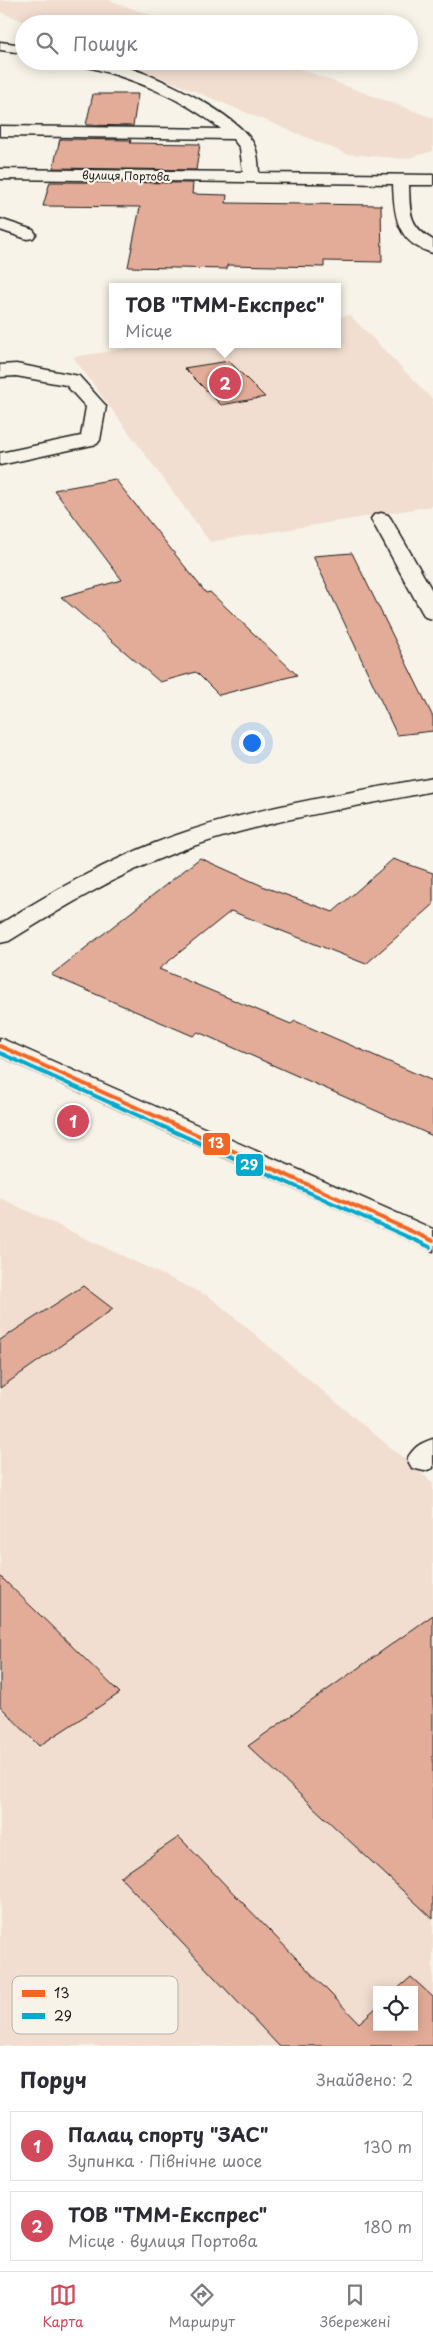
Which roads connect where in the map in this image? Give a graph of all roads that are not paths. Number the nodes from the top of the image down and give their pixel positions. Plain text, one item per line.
1 (0, 46) edge
2 (15, 48) edge
3 (118, 70) edge
4 (0, 118) edge
5 (0, 131) edge
6 (34, 132) junction
7 (236, 134) junction
8 (0, 174) edge
9 (252, 178) junction
10 (401, 179) junction
11 (433, 180) edge
12 (0, 224) edge
13 (26, 234) dead end
14 (433, 248) edge
15 (0, 371) edge
16 (0, 459) edge
17 (381, 519) dead end
18 (433, 612) edge
19 (433, 784) edge
20 (0, 935) edge
21 (0, 1046) edge
22 (433, 1241) edge

1 - 2 street
3 - 7 street
4 - 6 street
5 - 6 street
6 - 7 street
7 - 9 street
8 - 9 street, вулиця Портова
9 - 10 street, вулиця Портова
10 - 11 street, вулиця Портова
10 - 14 street
12 - 13 street
15 - 16 street
17 - 18 street
19 - 20 street
21 - 22 street

